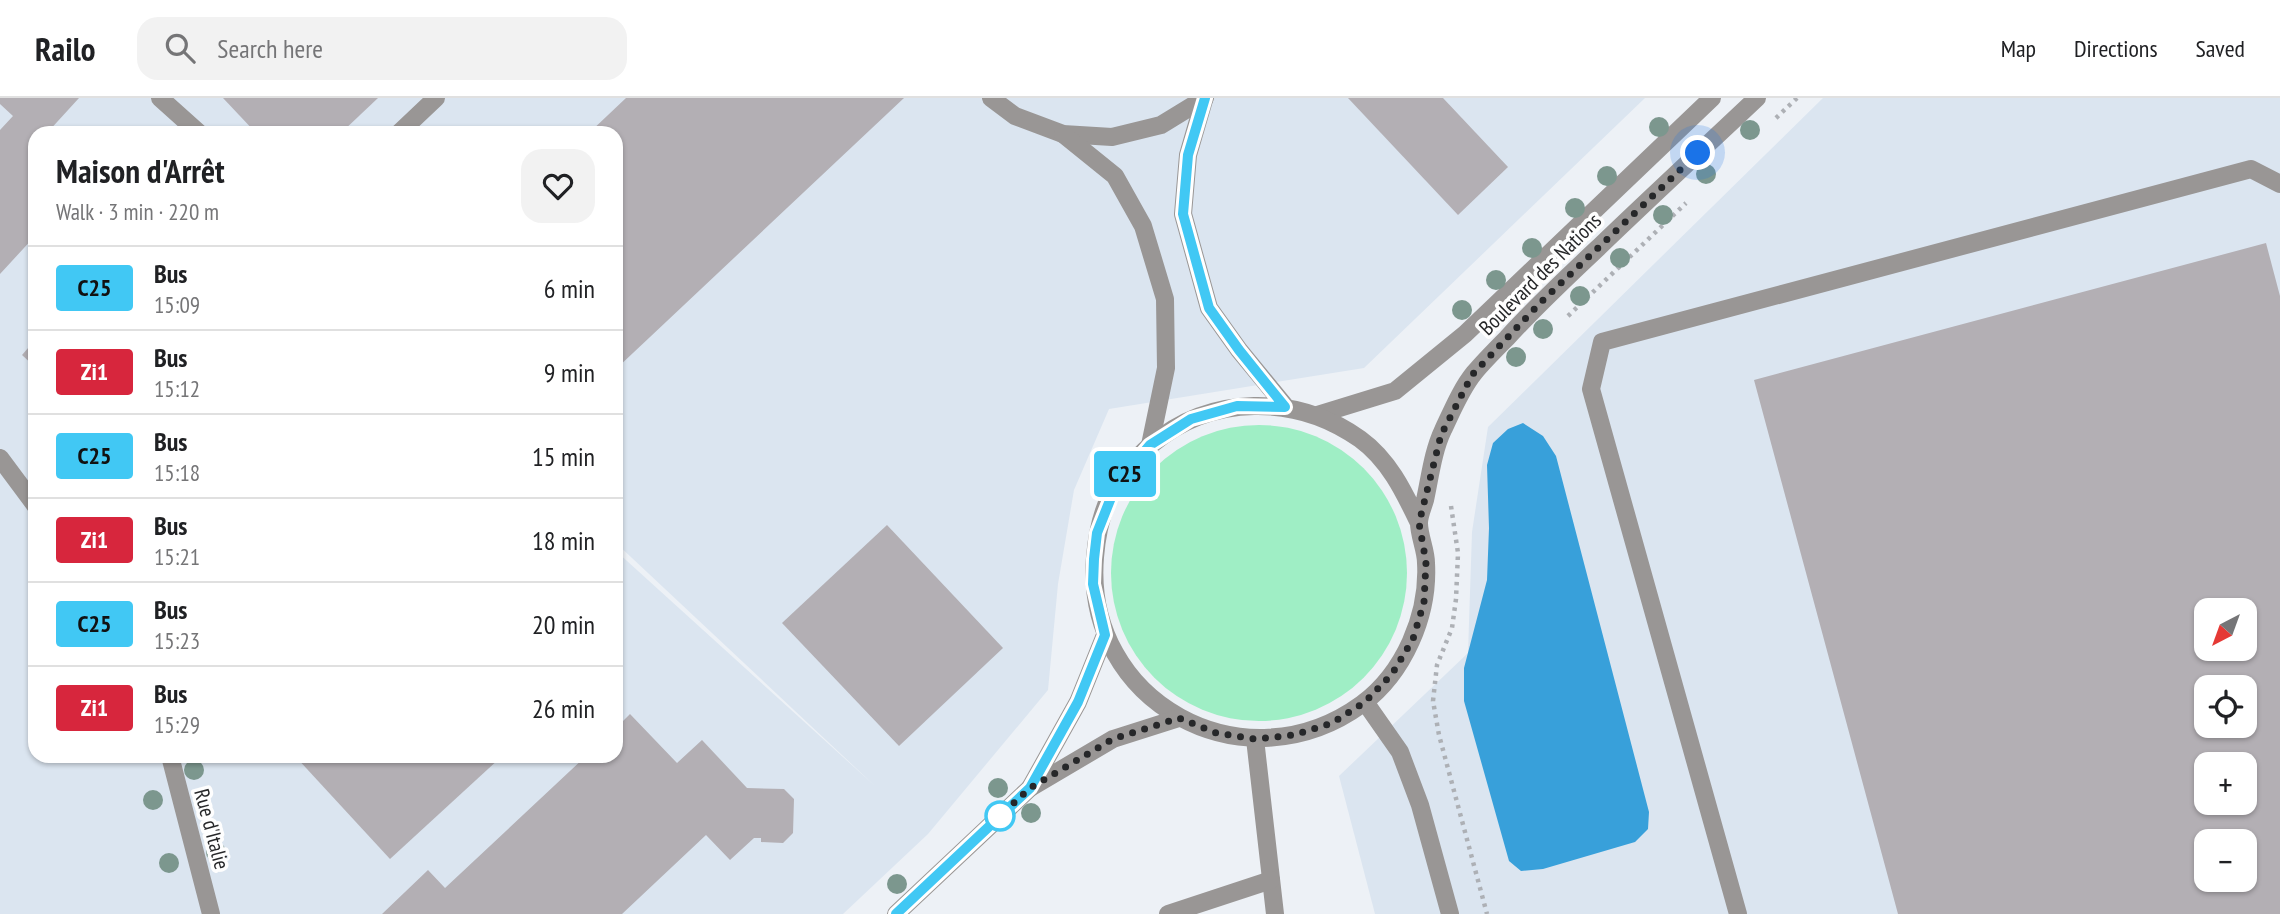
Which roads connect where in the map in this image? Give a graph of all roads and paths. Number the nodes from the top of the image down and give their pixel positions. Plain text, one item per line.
1 (160, 98) edge
2 (436, 98) edge
3 (992, 98) edge
4 (1712, 98) edge
5 (1757, 98) edge
6 (1797, 98) edge
7 (1204, 99) edge
8 (191, 126) edge
9 (406, 126) edge
10 (1768, 126) dead end
11 (1063, 134) junction
12 (2280, 184) edge
13 (1688, 202) dead end
14 (1558, 325) dead end
15 (1285, 407) junction
16 (1317, 415) junction
17 (1150, 445) junction
18 (0, 458) edge
19 (28, 496) edge
20 (1450, 502) dead end
21 (1419, 523) junction
22 (1105, 635) junction
23 (1365, 702) junction
24 (1179, 718) junction
25 (1255, 739) junction
26 (172, 763) edge
27 (1030, 788) junction
28 (1271, 880) junction
29 (211, 914) edge
30 (896, 914) edge
31 (1168, 914) edge
32 (1275, 914) edge
33 (1450, 914) edge
34 (1487, 914) edge
35 (1738, 914) edge

1 - 8 street
2 - 9 street
3 - 11 street
4 - 16 street, Boulevard des Nations
5 - 21 street, Boulevard des Nations
6 - 10 path
7 - 11 street
7 - 15 street
11 - 17 street
12 - 35 street
13 - 14 path
15 - 16 street
15 - 17 street
16 - 21 street
17 - 22 street
18 - 19 street
20 - 34 path
21 - 23 street
22 - 24 street
22 - 27 street
23 - 25 street
23 - 33 street
24 - 25 street
24 - 27 street
25 - 28 street
26 - 29 street, Rue d'Italie
27 - 30 street
28 - 31 street
28 - 32 street

